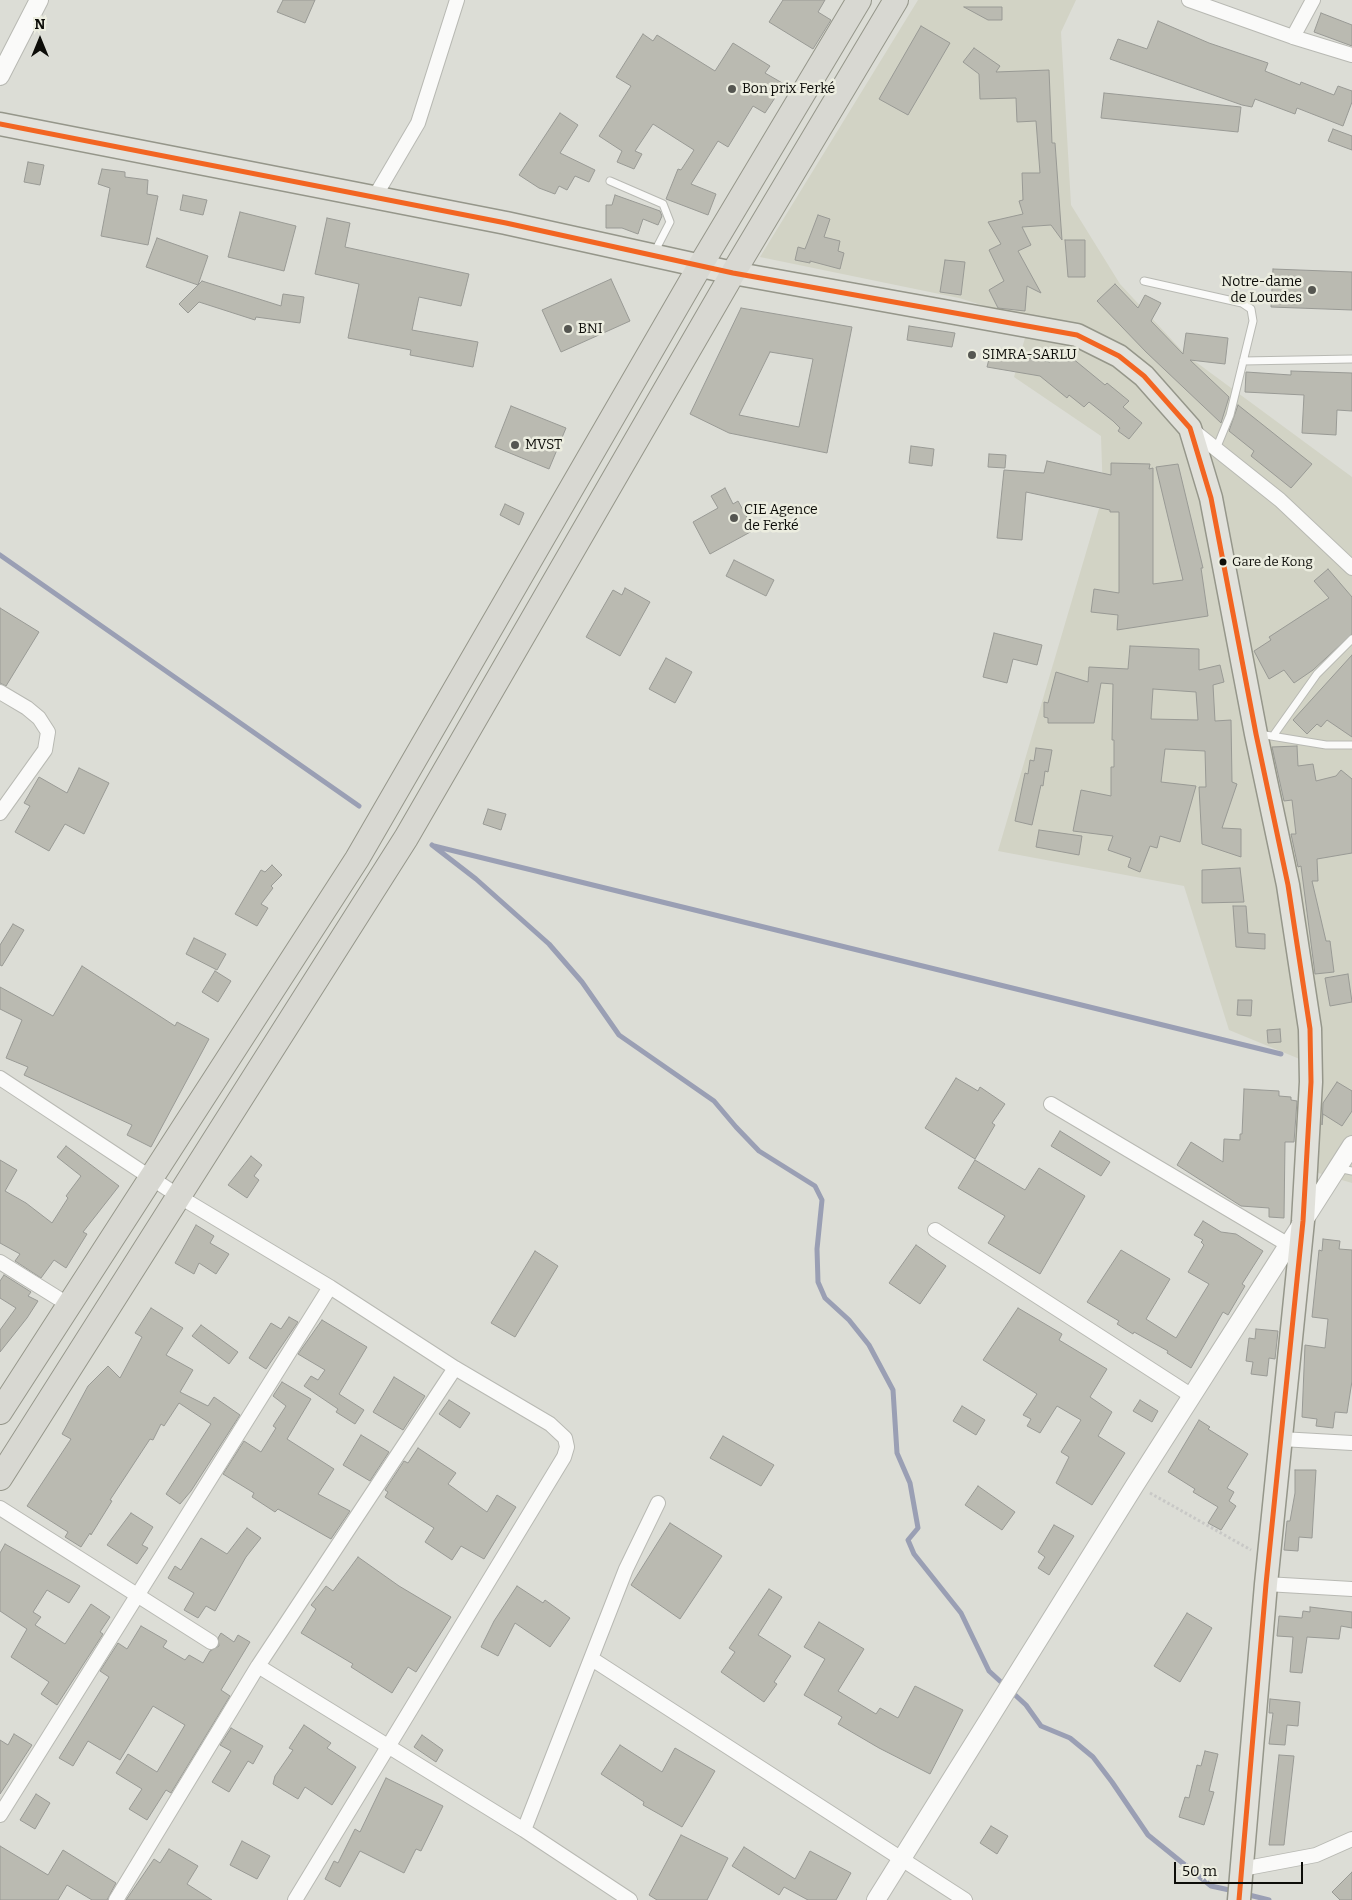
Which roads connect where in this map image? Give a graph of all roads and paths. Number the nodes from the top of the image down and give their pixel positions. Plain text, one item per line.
1 (39, 0) edge
2 (457, 0) edge
3 (859, 0) edge
4 (896, 0) edge
5 (1189, 0) edge
6 (1313, 0) edge
7 (1294, 37) junction
8 (1352, 55) edge
9 (0, 76) edge
10 (0, 124) edge
11 (610, 181) dead end
12 (374, 198) junction
13 (653, 255) junction
14 (700, 266) junction
15 (733, 273) junction
16 (1144, 281) dead end
17 (1352, 360) edge
18 (1243, 361) junction
19 (1190, 428) junction
20 (1216, 449) junction
21 (1352, 568) edge
22 (1352, 639) edge
23 (0, 692) edge
24 (1265, 735) junction
25 (1352, 745) edge
26 (0, 813) edge
27 (0, 1078) edge
28 (1051, 1104) dead end
29 (1352, 1144) edge
30 (1345, 1169) edge
31 (152, 1177) junction
32 (180, 1197) junction
33 (1303, 1221) junction
34 (935, 1230) dead end
35 (1287, 1244) junction
36 (0, 1262) edge
37 (330, 1287) junction
38 (69, 1305) junction
39 (455, 1368) junction
40 (1192, 1396) junction
41 (0, 1412) edge
42 (1281, 1439) junction
43 (1352, 1443) edge
44 (0, 1478) edge
45 (1135, 1485) junction
46 (658, 1502) dead end
47 (0, 1508) edge
48 (1269, 1560) junction
49 (1266, 1584) junction
50 (1352, 1589) edge
51 (137, 1594) junction
52 (211, 1642) dead end
53 (592, 1659) junction
54 (258, 1666) junction
55 (390, 1747) junction
56 (0, 1815) edge
57 (524, 1830) junction
58 (1352, 1839) edge
59 (902, 1860) junction
60 (1242, 1868) junction
61 (116, 1900) edge
62 (296, 1900) edge
63 (630, 1900) edge
64 (876, 1900) edge
65 (965, 1900) edge
66 (1239, 1900) edge

1 - 9 street
2 - 12 street
3 - 14 highway
4 - 15 highway
5 - 7 street
6 - 7 street
7 - 8 street
10 - 12 main road
11 - 13 lane
12 - 13 main road
13 - 14 main road
14 - 15 main road
14 - 31 highway
15 - 19 main road
15 - 32 highway
16 - 18 lane
17 - 18 lane
18 - 20 lane
19 - 20 street
19 - 24 main road
20 - 21 street
22 - 24 lane
23 - 26 street
24 - 25 lane
24 - 33 main road
27 - 31 street
28 - 35 street
29 - 30 street
30 - 33 street
31 - 32 street
31 - 38 highway
32 - 37 street
32 - 44 highway
33 - 35 street
33 - 42 main road
34 - 40 street
35 - 40 street
36 - 38 street
37 - 39 street
37 - 51 street
38 - 41 highway
39 - 54 street
39 - 55 street
40 - 45 street
42 - 43 street
42 - 48 main road
45 - 48 path
45 - 59 street
46 - 53 street
47 - 51 street
48 - 49 main road
49 - 50 street
49 - 60 main road
51 - 52 street
51 - 56 street
53 - 57 street
53 - 59 street
54 - 55 street
54 - 61 street
55 - 57 street
55 - 62 street
57 - 63 street
58 - 60 street
59 - 64 street
59 - 65 street
60 - 66 main road

